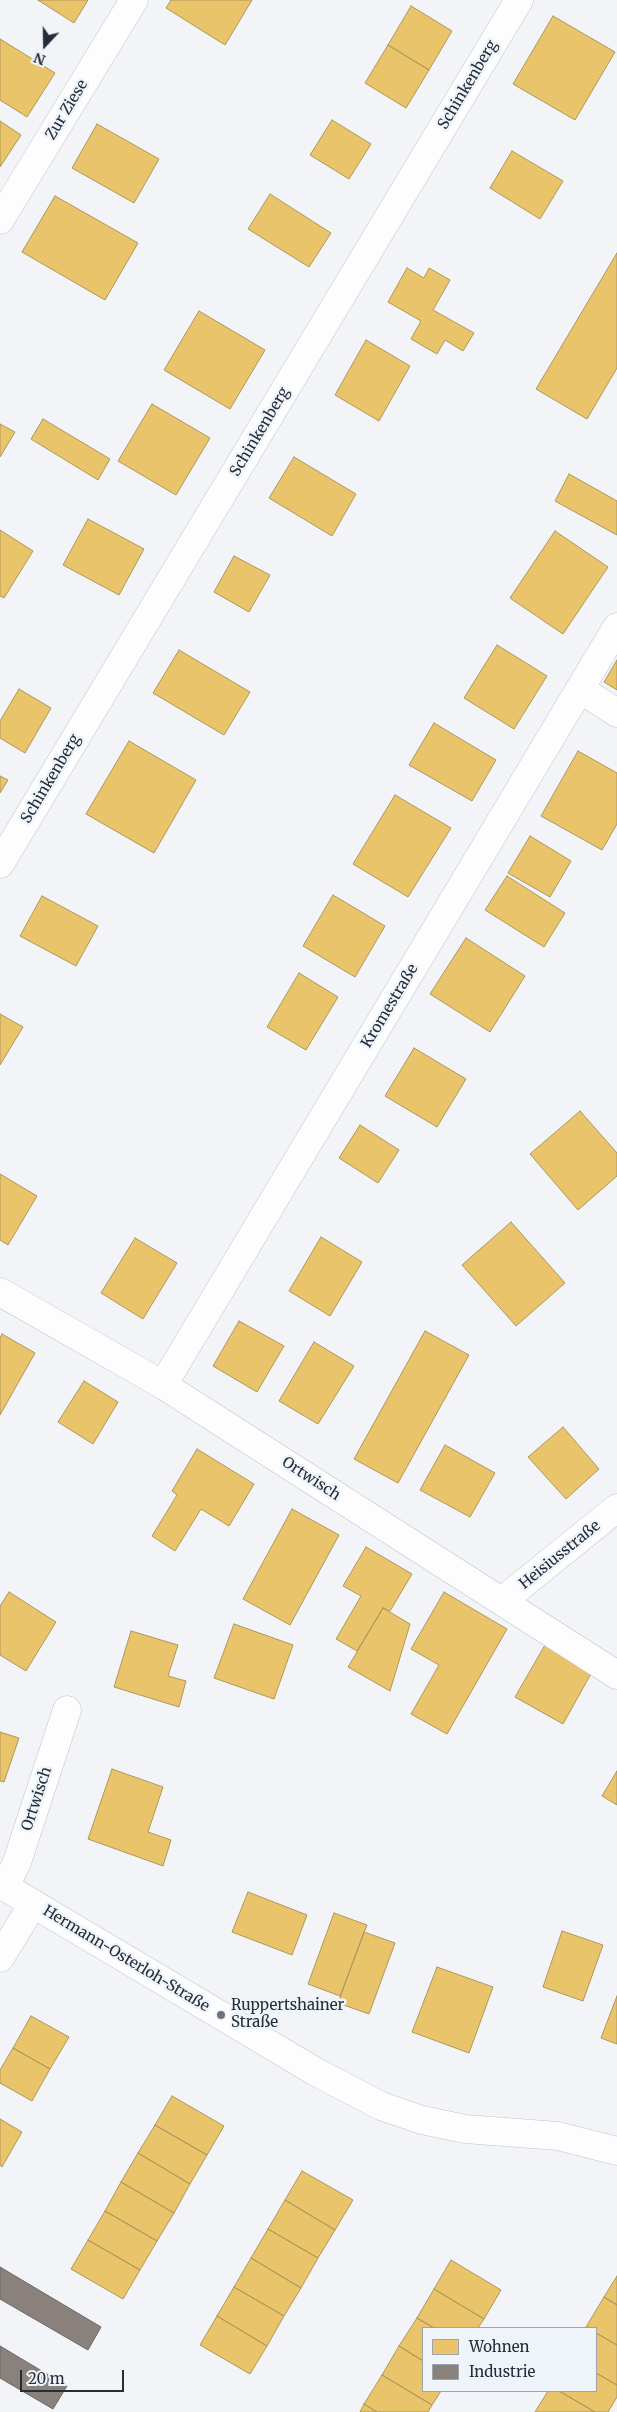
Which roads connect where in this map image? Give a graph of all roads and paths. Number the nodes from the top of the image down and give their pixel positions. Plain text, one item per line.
1 (134, 0) edge
2 (520, 0) edge
3 (0, 220) edge
4 (617, 627) edge
5 (580, 689) junction
6 (617, 713) edge
7 (0, 864) edge
8 (0, 1292) edge
9 (163, 1385) junction
10 (617, 1508) edge
11 (502, 1601) junction
12 (617, 1676) edge
13 (67, 1710) dead end
14 (2, 1885) edge
15 (33, 1904) junction
16 (0, 1958) edge
17 (617, 2151) edge

1 - 3 street, Zur Ziese
2 - 7 street, Schinkenberg
4 - 5 street, Kromestraße
5 - 6 street
5 - 9 street, Kromestraße
8 - 9 street, Ortwisch
9 - 11 street, Ortwisch
10 - 11 street, Heisiusstraße
11 - 12 street, Ortwisch
13 - 14 street, Ortwisch
14 - 15 street, Hermann-Osterloh-Straße
15 - 16 street
15 - 17 street, Hermann-Osterloh-Straße

